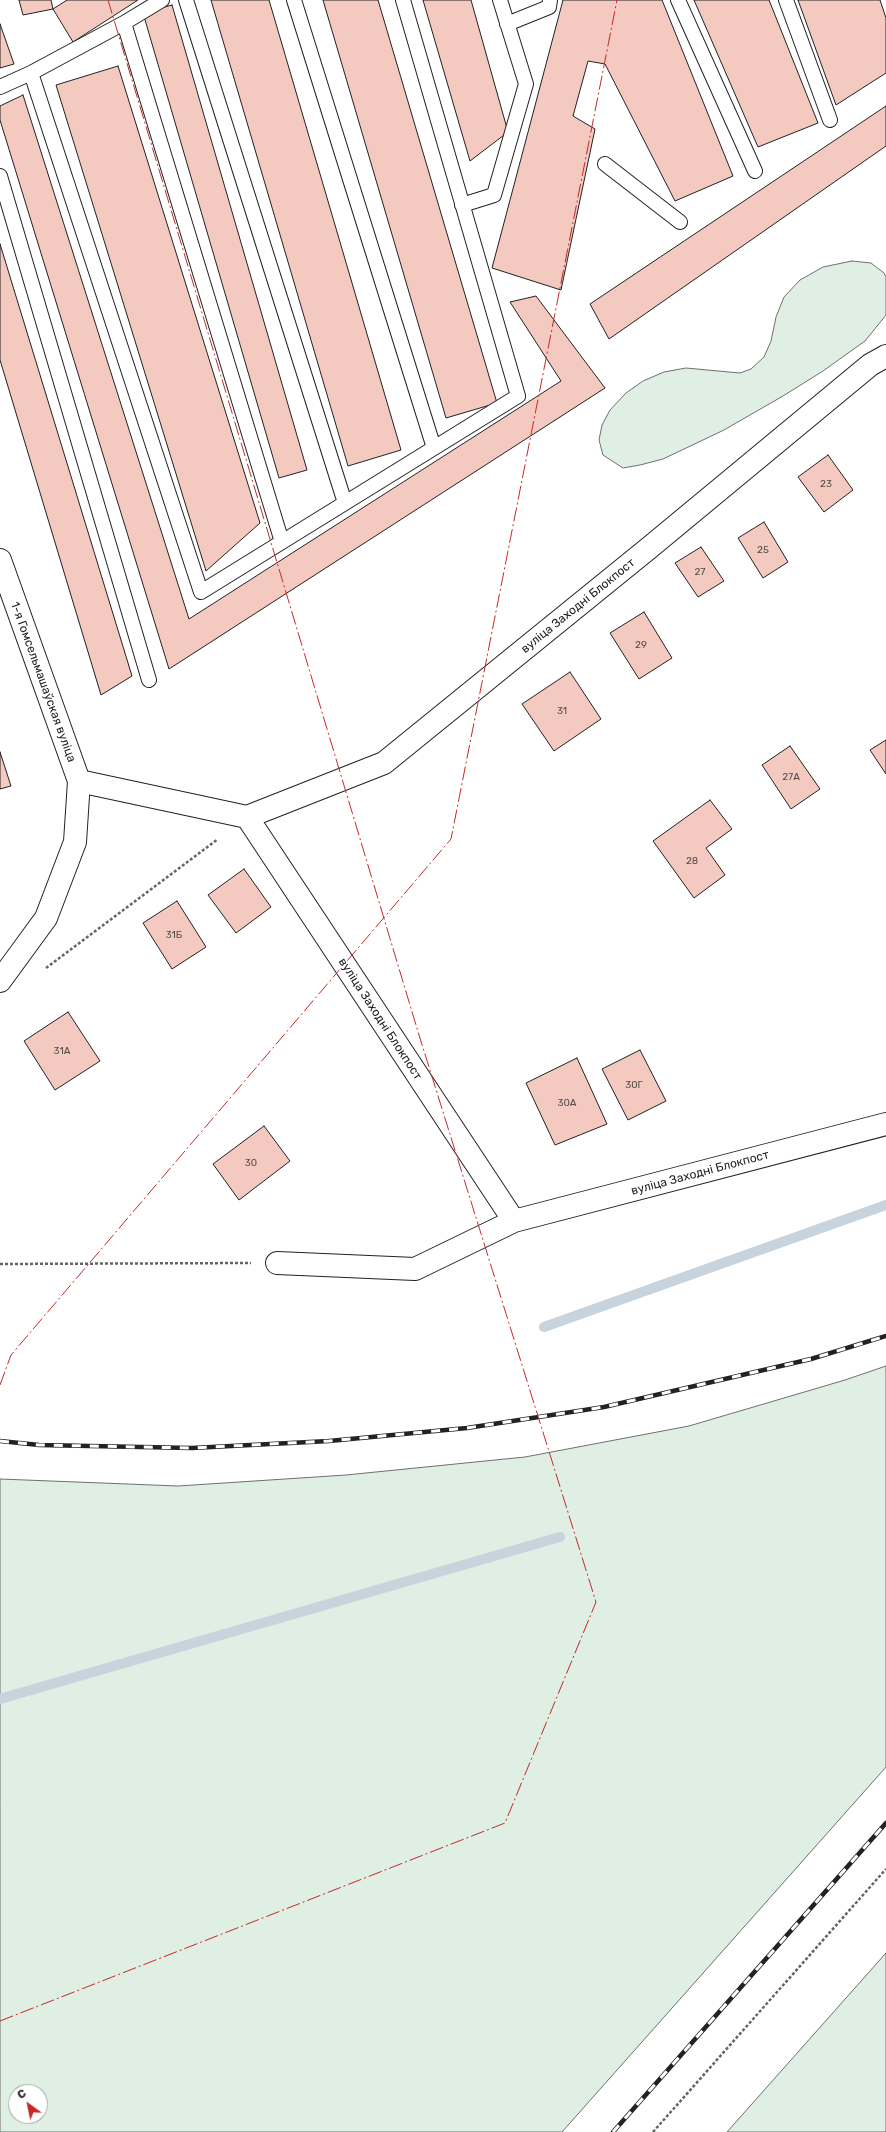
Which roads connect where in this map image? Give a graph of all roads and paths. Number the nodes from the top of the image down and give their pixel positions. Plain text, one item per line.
1 (162, 0) edge
2 (186, 0) edge
3 (294, 0) edge
4 (403, 0) edge
5 (500, 0) edge
6 (550, 0) edge
7 (678, 0) edge
8 (786, 0) edge
9 (124, 23) junction
10 (508, 24) junction
11 (31, 73) junction
12 (0, 87) edge
13 (830, 120) dead end
14 (605, 164) dead end
15 (755, 171) dead end
16 (0, 176) edge
17 (462, 205) junction
18 (680, 222) dead end
19 (886, 356) edge
20 (434, 448) junction
21 (344, 503) junction
22 (282, 542) junction
23 (0, 560) edge
24 (149, 680) dead end
25 (79, 781) junction
26 (247, 817) junction
27 (44, 969) dead end
28 (0, 981) edge
29 (886, 1124) edge
30 (514, 1222) junction
31 (277, 1263) joint
32 (0, 1264) edge
33 (886, 1869) edge
34 (652, 2132) edge

1 - 9 lane
2 - 21 lane
3 - 20 lane
4 - 17 lane
5 - 10 lane
6 - 10 lane
7 - 15 lane
8 - 13 lane
9 - 11 lane
9 - 22 lane
10 - 17 lane
11 - 12 lane
11 - 22 lane
14 - 18 lane
16 - 24 lane
17 - 20 lane
19 - 26 street, вуліца Заходні Блокпост
20 - 21 lane
21 - 22 lane
23 - 25 street, 1-я Гомсельмашаўская вуліца
25 - 26 street
25 - 28 street
26 - 27 path
26 - 30 street, вуліца Заходні Блокпост
29 - 30 street, вуліца Заходні Блокпост
30 - 31 street, вуліца Заходні Блокпост
31 - 32 path
33 - 34 path

